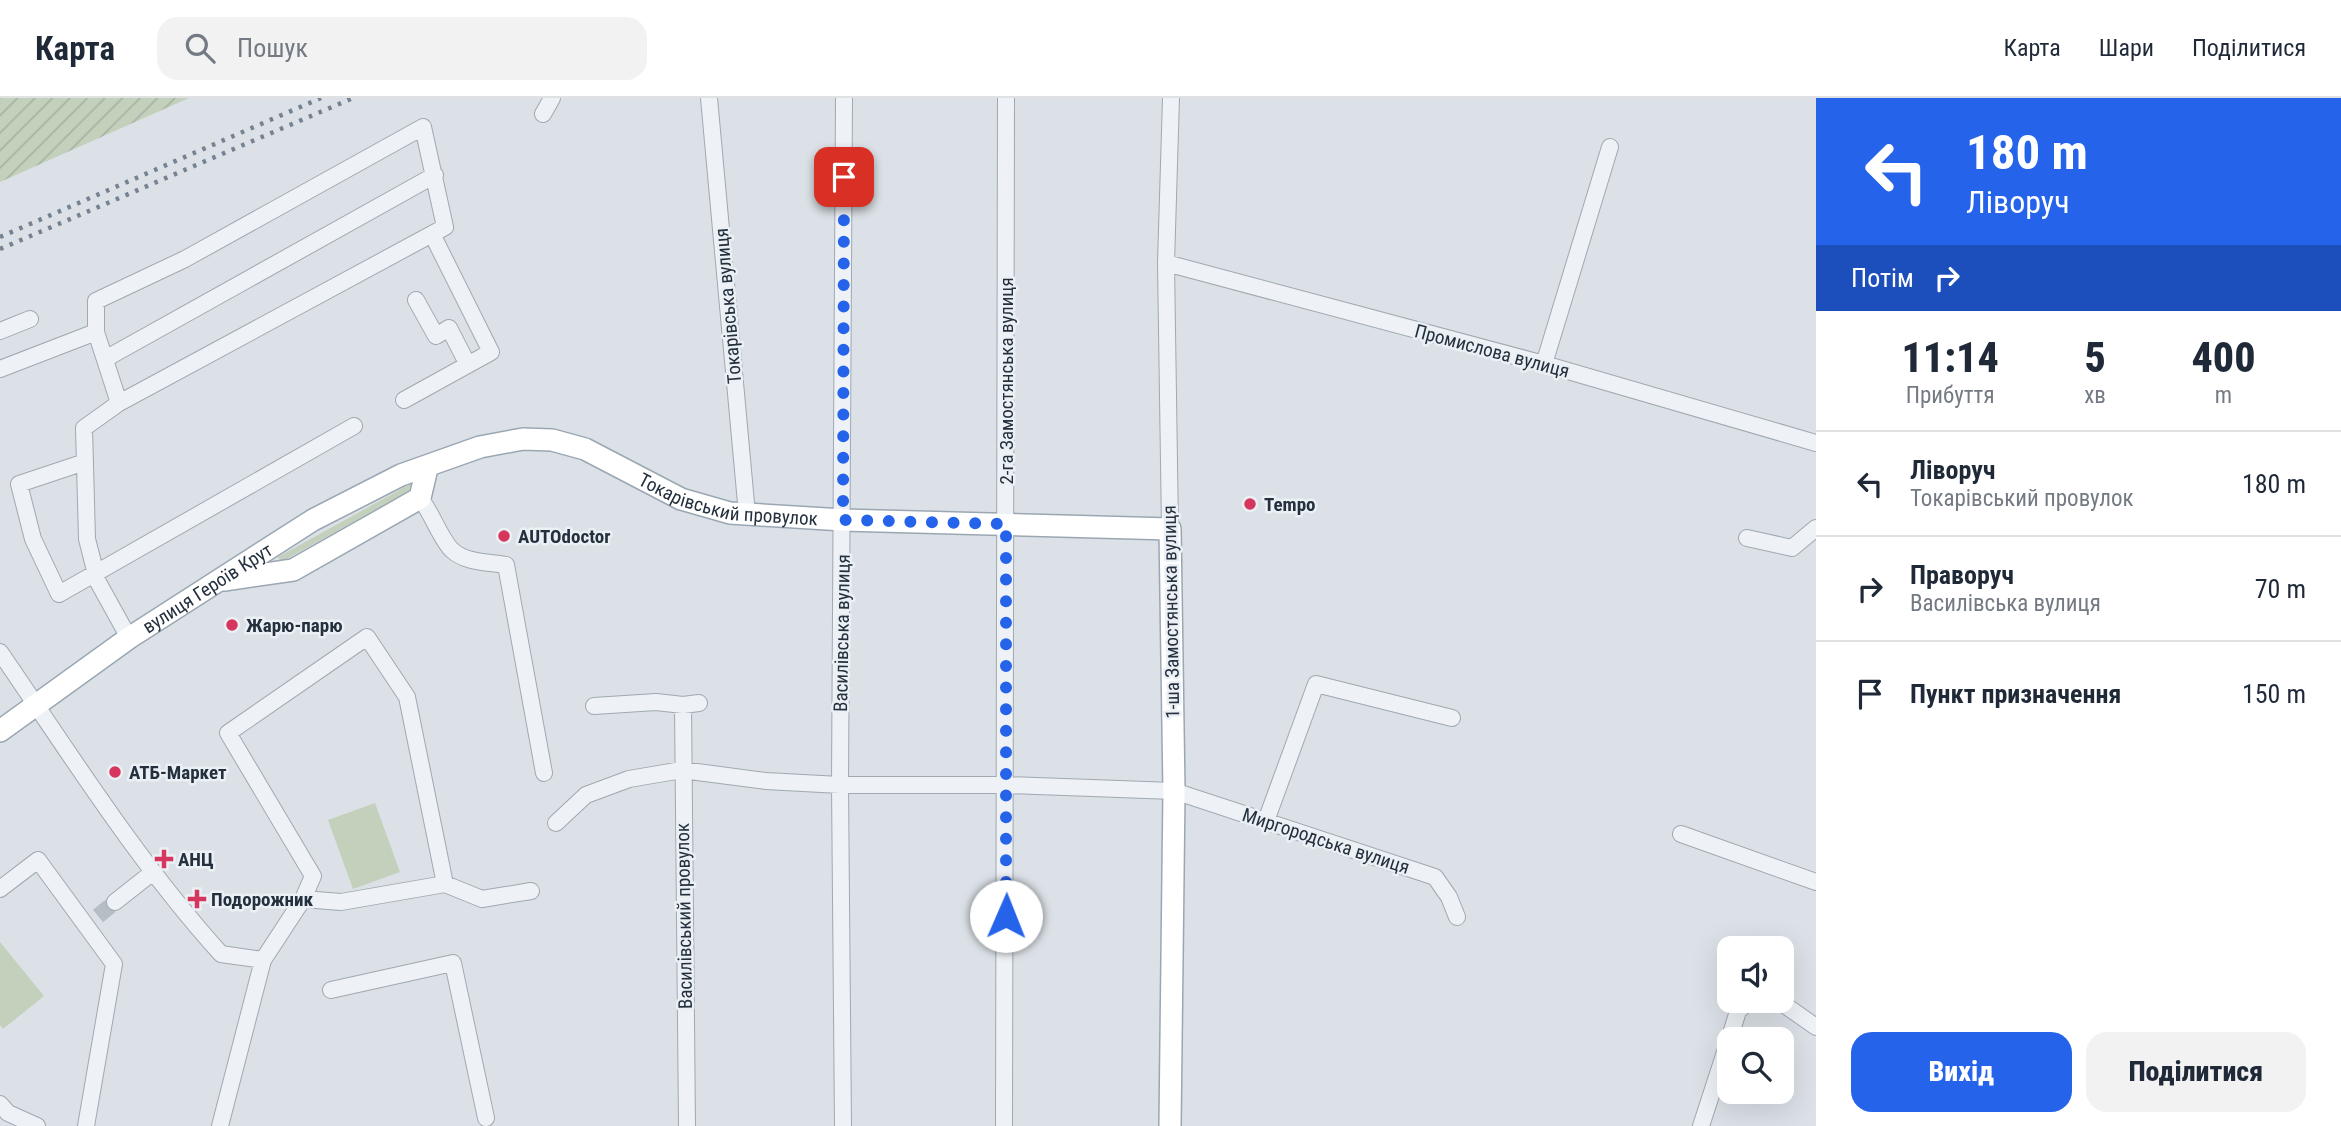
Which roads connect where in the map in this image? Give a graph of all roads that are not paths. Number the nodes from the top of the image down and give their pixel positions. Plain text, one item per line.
1 (552, 98) edge
2 (709, 98) edge
3 (844, 98) edge
4 (1006, 98) edge
5 (1171, 98) edge
6 (543, 114) dead end
7 (1610, 147) dead end
8 (435, 175) junction
9 (432, 234) junction
10 (1166, 263) junction
11 (416, 300) dead end
12 (30, 319) dead end
13 (0, 331) edge
14 (96, 332) junction
15 (105, 359) junction
16 (1544, 364) junction
17 (468, 365) junction
18 (0, 369) edge
19 (404, 400) dead end
20 (119, 403) junction
21 (354, 426) dead end
22 (1816, 443) edge
23 (85, 462) junction
24 (427, 468) junction
25 (420, 498) junction
26 (747, 514) junction
27 (843, 520) junction
28 (1006, 524) junction
29 (1816, 528) edge
30 (1170, 529) junction
31 (1747, 538) dead end
32 (96, 574) junction
33 (216, 581) junction
34 (129, 639) junction
35 (0, 652) edge
36 (34, 706) junction
37 (594, 706) dead end
38 (1452, 718) dead end
39 (0, 731) edge
40 (682, 770) junction
41 (544, 773) dead end
42 (840, 785) junction
43 (1007, 785) junction
44 (1174, 791) junction
45 (1266, 821) junction
46 (556, 823) dead end
47 (1681, 834) dead end
48 (153, 872) junction
49 (1816, 882) edge
50 (445, 884) junction
51 (0, 889) edge
52 (531, 891) dead end
53 (303, 899) junction
54 (116, 902) tunnel mouth
55 (1457, 917) dead end
56 (263, 960) junction
57 (331, 990) dead end
58 (1794, 1012) edge
59 (1816, 1027) edge
60 (1717, 1077) edge
61 (0, 1104) edge
62 (486, 1118) dead end
63 (37, 1126) edge
64 (86, 1126) edge
65 (220, 1126) edge
66 (687, 1126) edge
67 (843, 1126) edge
68 (1004, 1126) edge
69 (1170, 1126) edge
70 (1701, 1126) edge

1 - 6 street
2 - 26 street, Токарівська вулиця
3 - 27 street, Василівська вулиця
4 - 28 street, 2-га Замостянська вулиця
5 - 10 street, 1-ша Замостянська вулиця
7 - 16 street
8 - 9 street
8 - 14 street
8 - 15 street
9 - 17 street
9 - 20 street
10 - 16 street, Промислова вулиця
10 - 30 street, 1-ша Замостянська вулиця
11 - 17 street
12 - 13 street
14 - 15 street
14 - 18 street
15 - 20 street
16 - 22 street, Промислова вулиця
17 - 19 street
20 - 23 street
21 - 32 street
23 - 32 street
23 - 32 street
24 - 25 main road
24 - 26 main road, Токарівський провулок
24 - 33 main road, вулиця Героїв Крут
25 - 33 main road
25 - 41 street
26 - 27 main road, Токарівський провулок
27 - 28 main road, Токарівський провулок
27 - 42 street, Василівська вулиця
28 - 30 main road, Токарівський провулок
28 - 43 street, 2-га Замостянська вулиця
29 - 31 street
30 - 44 main road, 1-ша Замостянська вулиця
32 - 34 street
33 - 34 main road, вулиця Героїв Крут
34 - 36 main road, вулиця Героїв Крут
35 - 36 street
36 - 39 main road, вулиця Героїв Крут
36 - 48 street
37 - 40 street, Василівський провулок
38 - 45 street
40 - 42 street, Миргородська вулиця
40 - 46 street, Миргородська вулиця
40 - 66 street, Василівський провулок
42 - 43 street, Миргородська вулиця
42 - 67 street, Василівська вулиця
43 - 44 street, Миргородська вулиця
43 - 68 street, 2-га Замостянська вулиця
44 - 45 street, Миргородська вулиця
44 - 69 main road, 1-ша Замостянська вулиця
45 - 55 street, Миргородська вулиця
47 - 49 street
48 - 54 street
48 - 56 street
50 - 52 street
50 - 53 street
50 - 53 street
51 - 64 street
53 - 56 street
56 - 65 street
57 - 62 street
58 - 59 street
60 - 70 street
61 - 63 street

